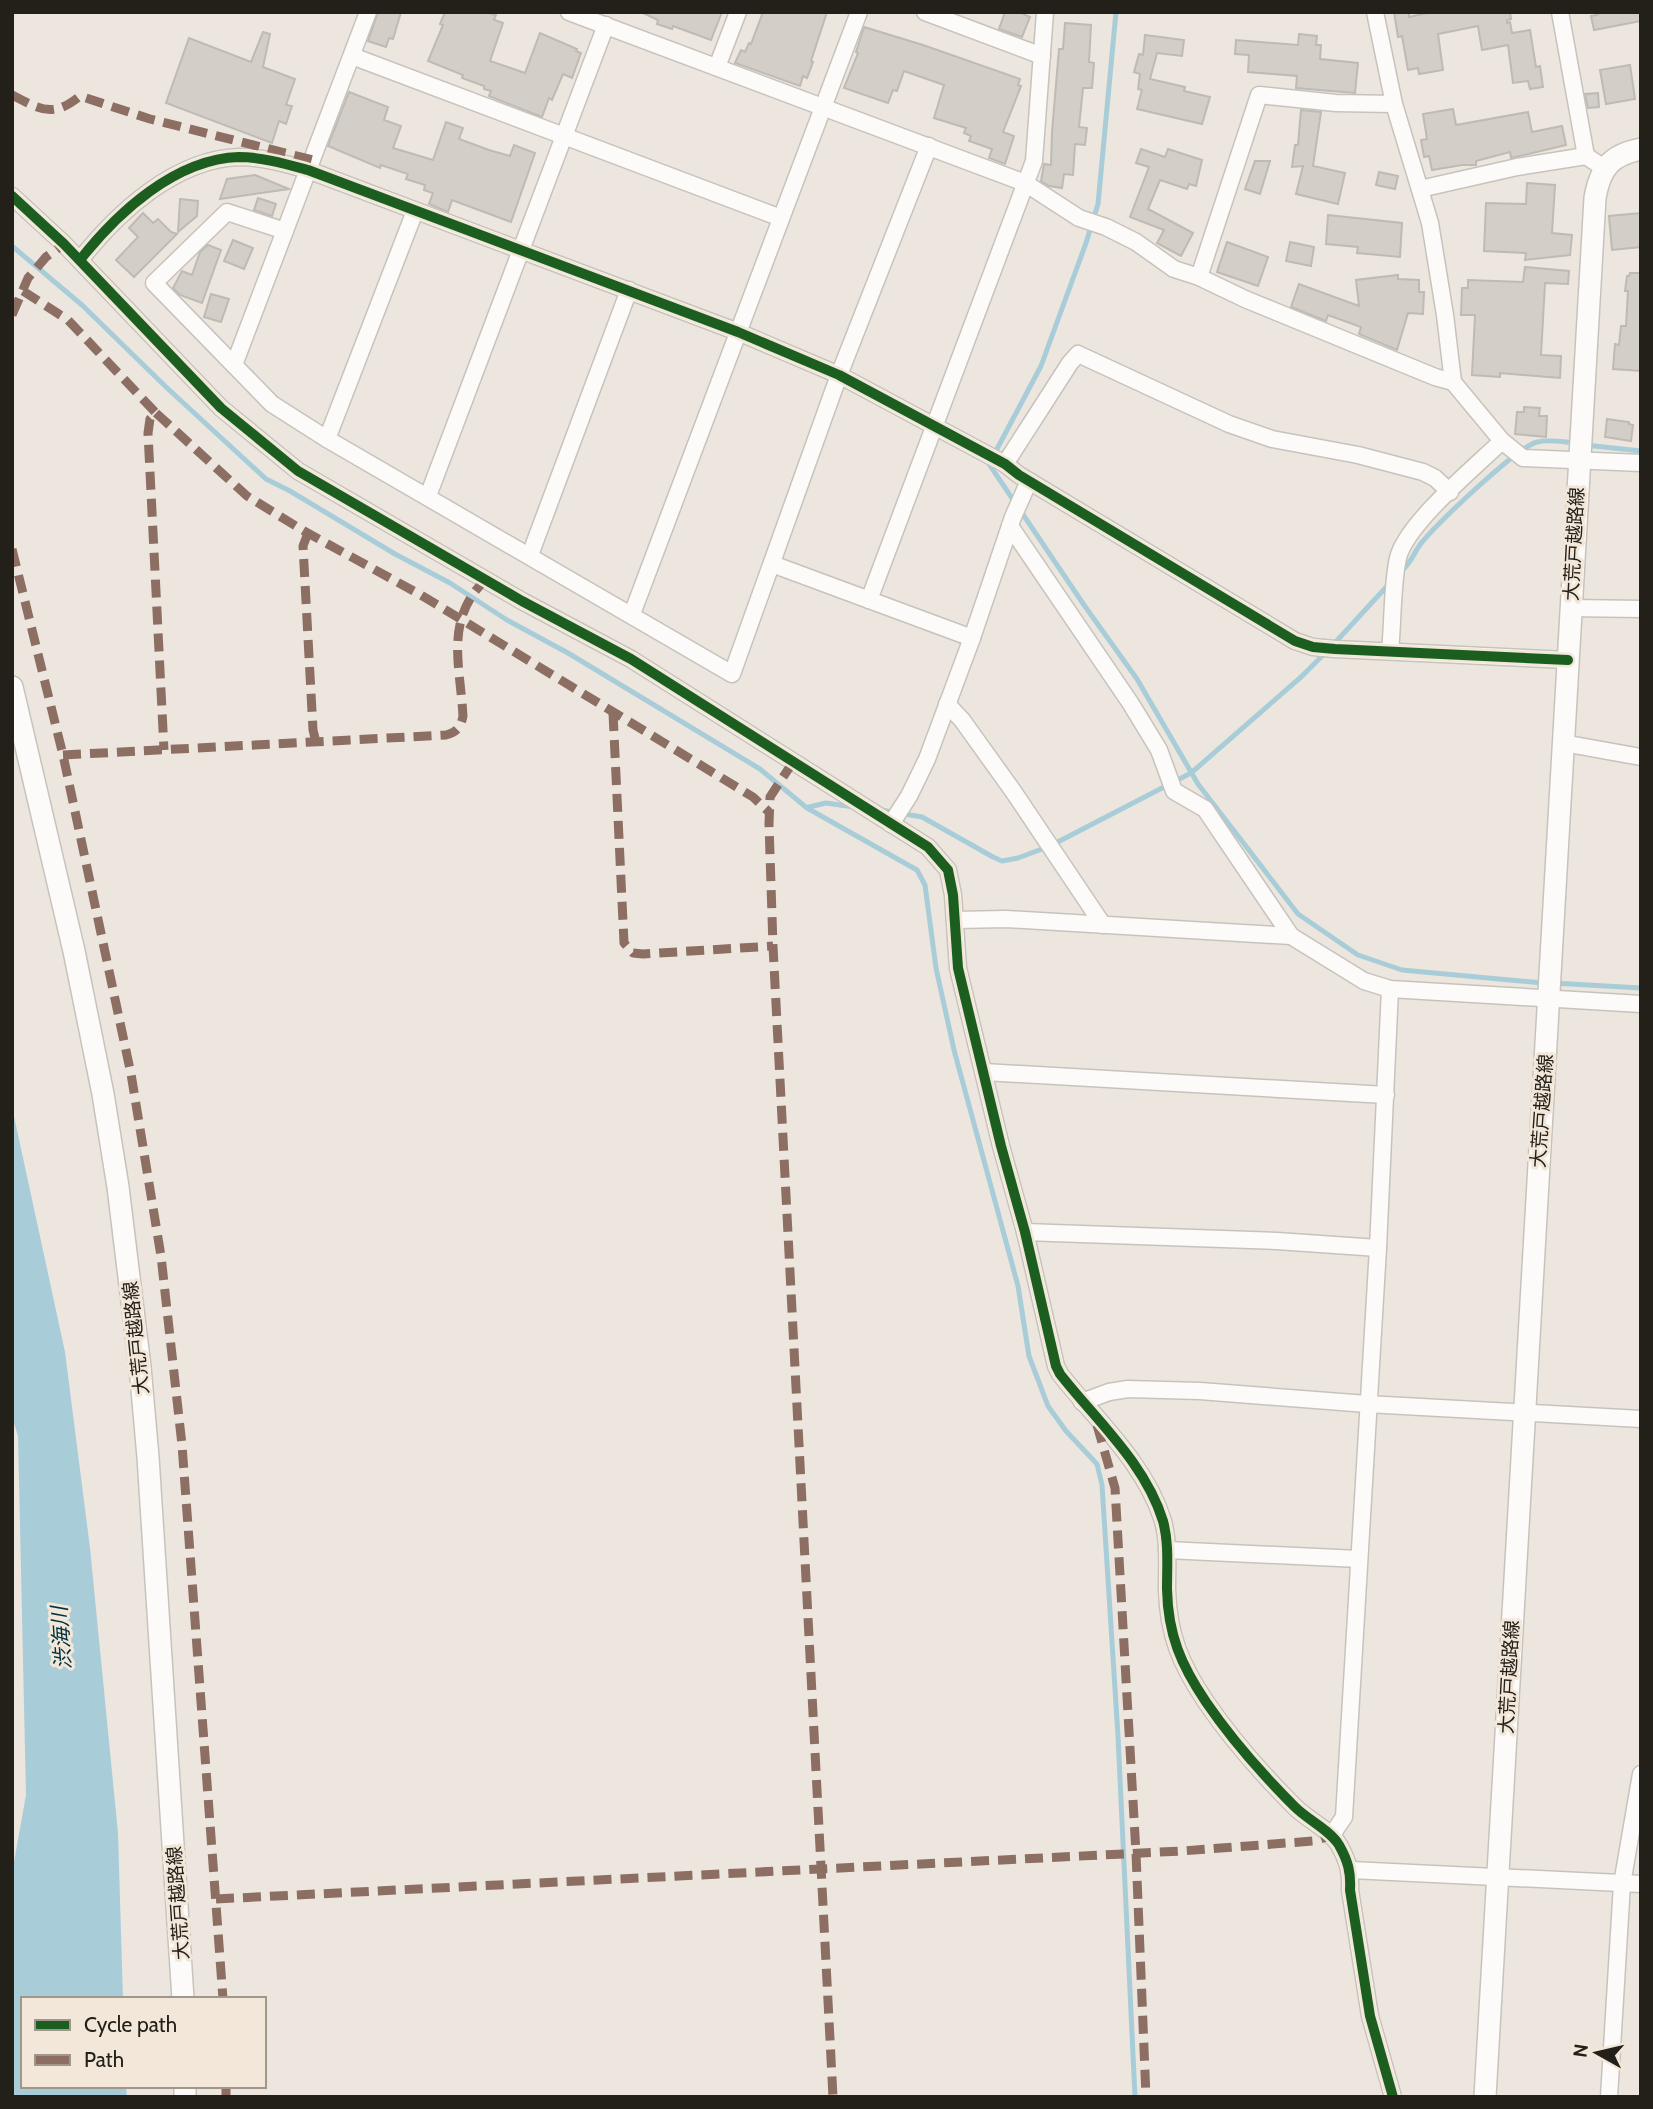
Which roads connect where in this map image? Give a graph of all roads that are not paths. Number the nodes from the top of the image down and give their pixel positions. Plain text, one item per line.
1 (368, 12) edge
2 (569, 12) edge
3 (738, 12) edge
4 (859, 12) edge
5 (925, 12) edge
6 (1045, 12) edge
7 (1375, 12) edge
8 (1560, 12) edge
9 (606, 26) junction
10 (352, 56) junction
11 (1042, 56) junction
12 (717, 67) junction
13 (1394, 104) junction
14 (823, 107) junction
15 (564, 137) junction
16 (929, 146) junction
17 (1641, 149) edge
18 (1595, 162) junction
19 (308, 170) junction
20 (1025, 183) junction
21 (1420, 188) junction
22 (12, 196) edge
23 (415, 211) junction
24 (781, 218) junction
25 (285, 231) junction
26 (522, 251) junction
27 (80, 260) junction
28 (1199, 277) junction
29 (629, 290) junction
30 (738, 332) junction
31 (234, 365) junction
32 (839, 376) junction
33 (1453, 382) junction
34 (936, 426) junction
35 (327, 439) junction
36 (1502, 440) junction
37 (1578, 459) junction
38 (1641, 463) edge
39 (1005, 464) junction
40 (1029, 481) junction
41 (1450, 492) junction
42 (428, 496) junction
43 (1010, 526) junction
44 (530, 555) junction
45 (772, 564) junction
46 (870, 600) junction
47 (1570, 608) junction
48 (1641, 609) edge
49 (632, 614) junction
50 (972, 638) junction
51 (1390, 651) junction
52 (1568, 660) junction
53 (12, 687) edge
54 (947, 704) junction
55 (1563, 743) junction
56 (1641, 757) edge
57 (891, 824) junction
58 (955, 920) junction
59 (1103, 925) junction
60 (1291, 936) junction
61 (1390, 989) junction
62 (1549, 998) junction
63 (1641, 1004) edge
64 (984, 1072) junction
65 (1386, 1095) junction
66 (1025, 1232) junction
67 (1378, 1248) junction
68 (1082, 1402) junction
69 (1367, 1404) junction
70 (1524, 1413) junction
71 (1641, 1419) edge
72 (1167, 1550) junction
73 (1359, 1559) junction
74 (1641, 1774) edge
75 (1331, 1836) junction
76 (1351, 1870) junction
77 (1499, 1877) junction
78 (1622, 1884) junction
79 (1641, 1884) edge
80 (183, 1997) edge
81 (1393, 2097) edge
82 (1485, 2097) edge
83 (1609, 2097) edge

1 - 10 street
2 - 9 street
3 - 12 street
4 - 14 street
5 - 11 street
6 - 11 street
7 - 13 street
8 - 18 street
9 - 12 street
9 - 15 street
10 - 15 street
10 - 19 street
11 - 20 street
12 - 14 street
13 - 21 street
13 - 28 street
14 - 16 street
14 - 24 street
15 - 24 street
15 - 26 street
16 - 20 street
16 - 32 street
17 - 18 main road
18 - 21 street
18 - 37 main road, 大荒戸越路線
19 - 23 street
19 - 25 street
19 - 27 street
20 - 28 street
20 - 34 street
21 - 33 street
22 - 27 street
23 - 26 street
23 - 35 street
24 - 30 street
25 - 31 street
25 - 31 street
26 - 29 street
26 - 42 street
27 - 57 street
28 - 33 street
29 - 30 street
29 - 44 street
30 - 32 street
30 - 49 street
31 - 35 street
32 - 34 street
32 - 45 street
33 - 36 street
34 - 39 street
34 - 46 street
35 - 42 street
36 - 37 street
36 - 41 street
37 - 38 street
37 - 47 main road, 大荒戸越路線
39 - 40 street
39 - 41 street
40 - 43 street
40 - 51 street
41 - 51 street
42 - 44 street
43 - 50 street
43 - 60 street
44 - 49 street
45 - 46 street
45 - 49 street
46 - 50 street
47 - 48 street
47 - 52 main road, 大荒戸越路線
50 - 54 street
51 - 52 street
52 - 55 main road, 大荒戸越路線
53 - 80 main road, 大荒戸越路線
54 - 57 street
54 - 59 street
55 - 56 street
55 - 62 main road, 大荒戸越路線
57 - 58 street
58 - 59 street
58 - 64 street
59 - 60 street
60 - 61 street
61 - 62 street
61 - 65 street
62 - 63 street
62 - 70 main road, 大荒戸越路線
64 - 65 street
64 - 66 street
65 - 67 street
66 - 67 street
66 - 68 street
67 - 69 street
68 - 69 street
68 - 72 street
69 - 70 street
69 - 73 street
70 - 71 street
70 - 77 main road, 大荒戸越路線
72 - 73 street
72 - 75 street
73 - 75 street
74 - 78 street
75 - 76 street
76 - 77 street
76 - 81 street
77 - 78 street
77 - 82 main road, 大荒戸越路線
78 - 79 street
78 - 83 street

